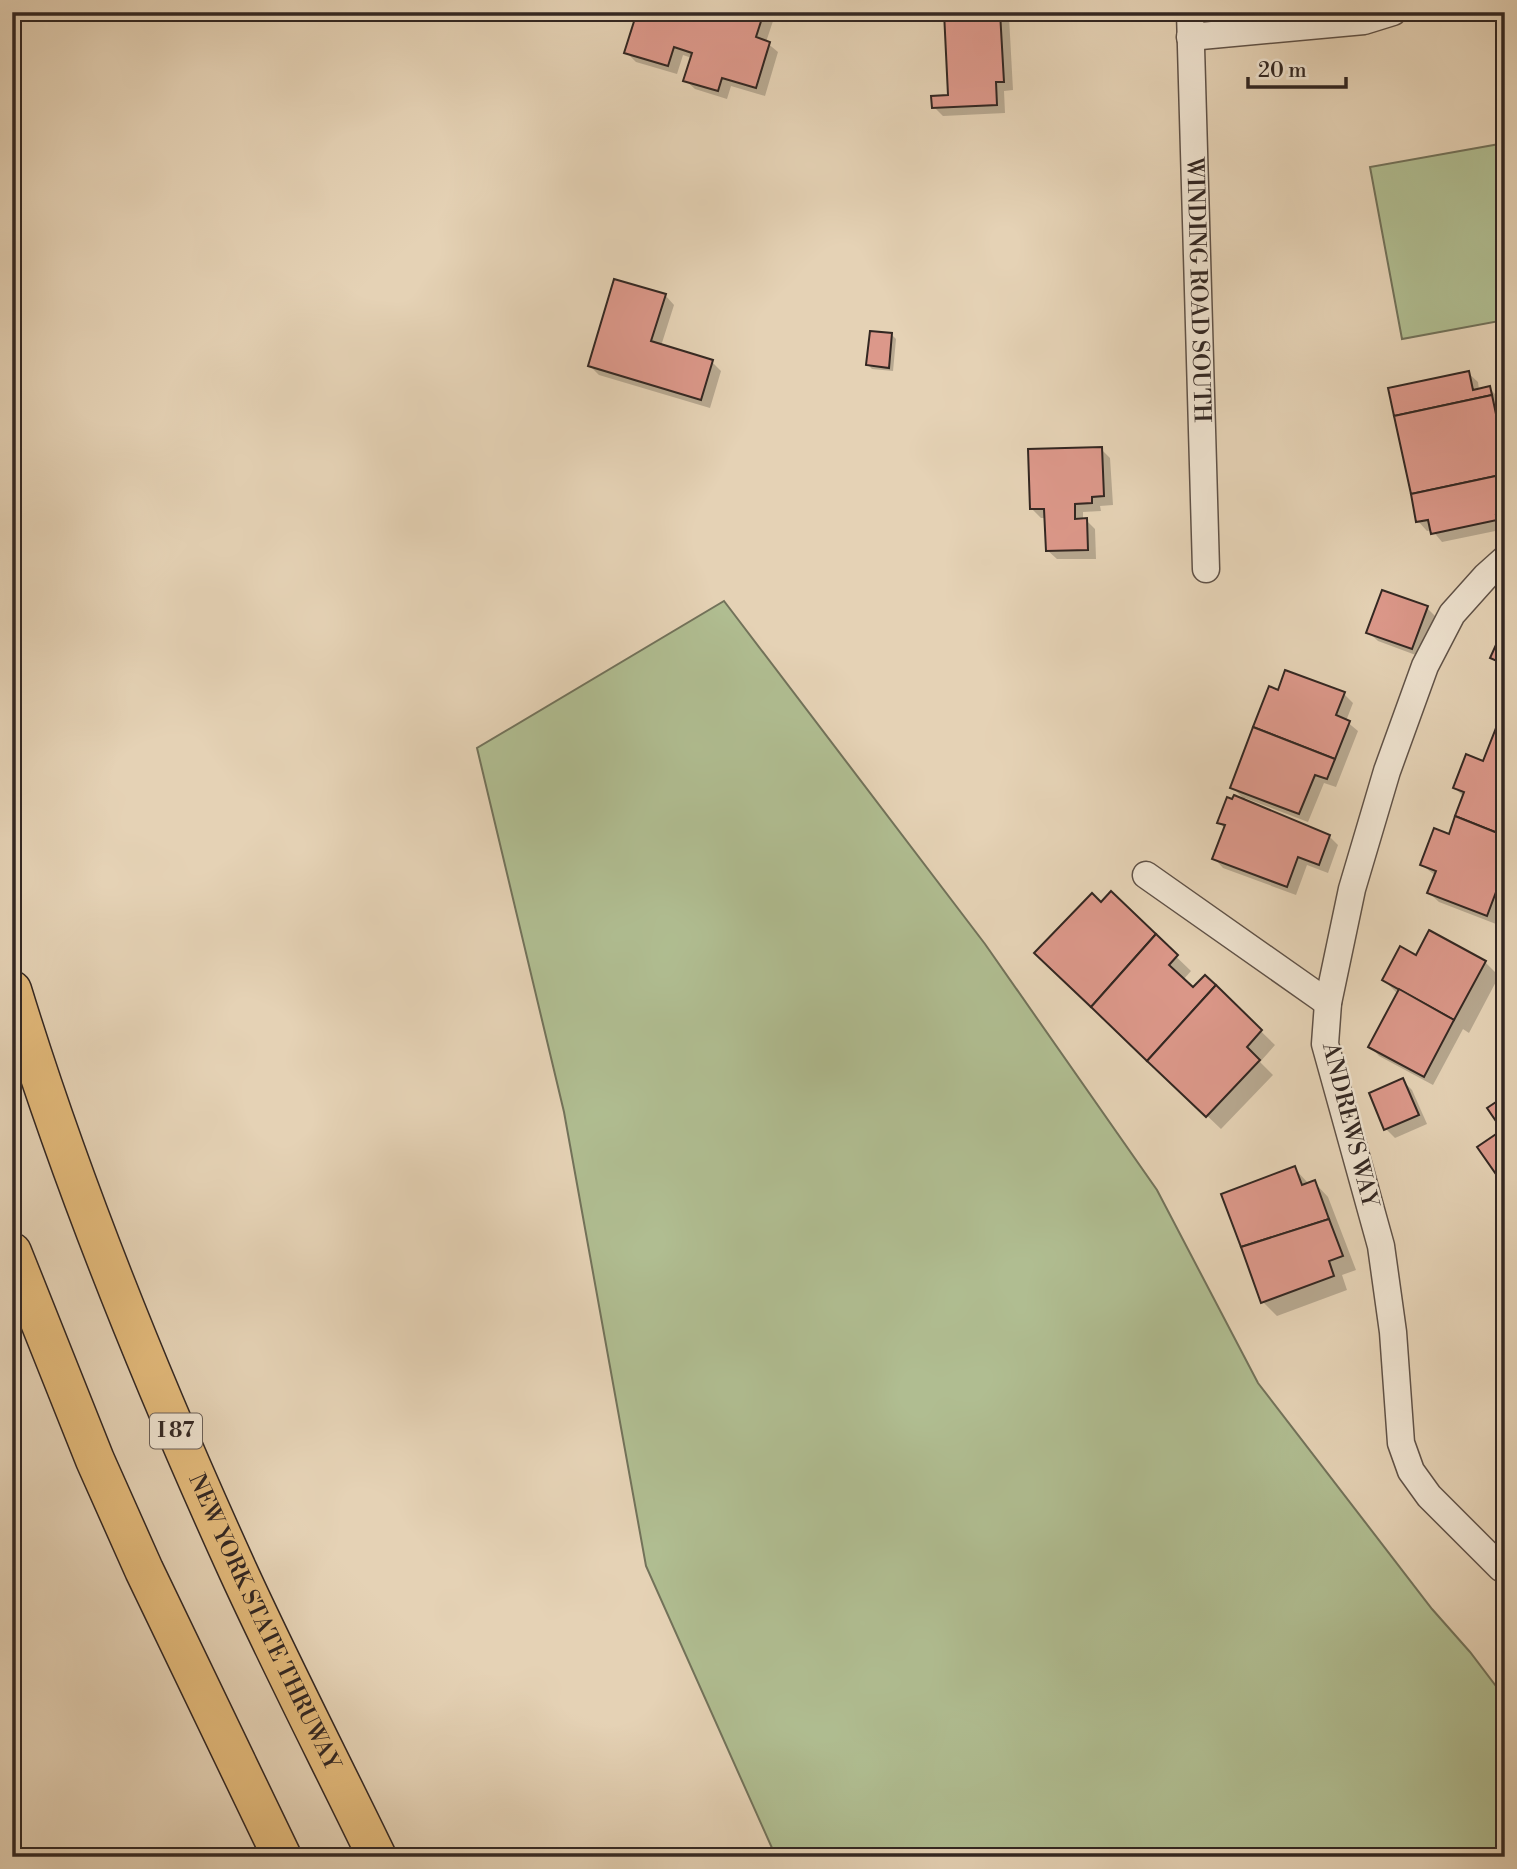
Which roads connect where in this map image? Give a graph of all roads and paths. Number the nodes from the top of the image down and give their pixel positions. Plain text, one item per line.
1 (1393, 12) edge
2 (1190, 25) edge
3 (1505, 559) edge
4 (1206, 569) dead end
5 (1146, 875) dead end
6 (12, 989) edge
7 (1328, 1003) junction
8 (12, 1252) edge
9 (1501, 1568) dead end
10 (282, 1857) edge
11 (377, 1857) edge

1 - 2 street
2 - 4 street, WINDING ROAD SOUTH
3 - 7 street, ANDREWS WAY
5 - 7 street
6 - 11 highway, NEW YORK STATE THRUWAY / I 87
7 - 9 street, ANDREWS WAY
8 - 10 highway

